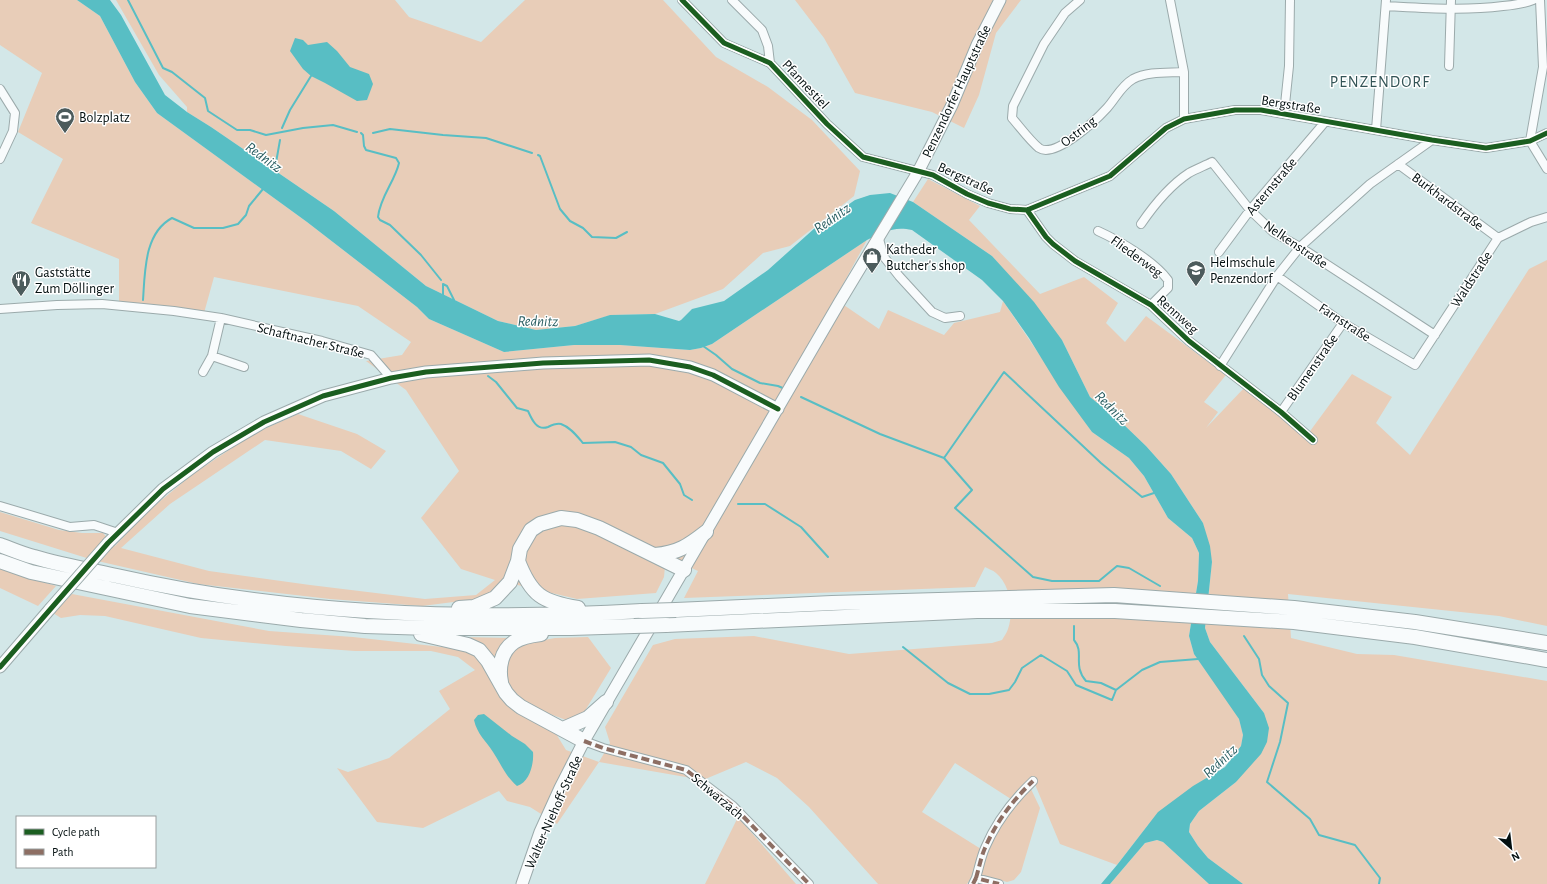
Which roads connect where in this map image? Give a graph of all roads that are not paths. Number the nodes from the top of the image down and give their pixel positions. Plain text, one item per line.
1 (682, 0) edge
2 (732, 0) edge
3 (1000, 0) edge
4 (1080, 0) edge
5 (1170, 0) edge
6 (1290, 0) edge
7 (1451, 0) edge
8 (1533, 0) edge
9 (1540, 0) edge
10 (1525, 2) edge
11 (1386, 3) edge
12 (1451, 9) junction
13 (770, 63) junction
14 (1449, 66) dead end
15 (1184, 72) junction
16 (0, 89) edge
17 (1284, 114) junction
18 (1184, 119) junction
19 (1325, 122) junction
20 (1376, 130) junction
21 (1547, 133) edge
22 (1432, 140) junction
23 (1530, 141) junction
24 (0, 159) edge
25 (1398, 164) junction
26 (1547, 169) edge
27 (918, 172) junction
28 (1027, 210) junction
29 (1250, 210) junction
30 (1547, 217) edge
31 (1140, 224) dead end
32 (1098, 230) dead end
33 (881, 236) junction
34 (1498, 238) junction
35 (1300, 247) junction
36 (1219, 252) dead end
37 (1277, 276) junction
38 (1152, 305) junction
39 (0, 309) edge
40 (960, 316) dead end
41 (221, 318) junction
42 (1343, 323) junction
43 (1435, 335) junction
44 (212, 356) junction
45 (1415, 365) joint
46 (1220, 366) junction
47 (244, 367) dead end
48 (203, 372) dead end
49 (391, 378) junction
50 (778, 409) junction
51 (1281, 412) junction
52 (1313, 440) dead end
53 (0, 506) edge
54 (706, 532) junction
55 (118, 533) junction
56 (0, 545) edge
57 (655, 555) junction
58 (0, 561) edge
59 (518, 561) junction
60 (684, 570) junction
61 (977, 605) junction
62 (610, 613) junction
63 (400, 614) junction
64 (1294, 615) junction
65 (365, 626) junction
66 (571, 628) junction
67 (1547, 643) edge
68 (1547, 660) edge
69 (0, 667) edge
70 (502, 688) junction
71 (606, 702) junction
72 (563, 729) junction
73 (584, 740) junction
74 (1033, 781) dead end
75 (975, 881) edge
76 (522, 884) edge
77 (809, 884) edge
78 (999, 884) edge

1 - 13 street, Pfannestiel
2 - 13 street
3 - 27 main road, Penzendorfer Hauptstraße
4 - 15 street, Ostring
5 - 15 street
6 - 17 street
7 - 12 street
8 - 10 street
9 - 23 street
10 - 12 street
11 - 12 street
11 - 20 street
12 - 14 street
13 - 27 street, Pfannestiel
15 - 18 street
16 - 24 street
17 - 18 street, Bergstraße
17 - 19 street, Bergstraße
18 - 28 street, Bergstraße
19 - 20 street, Bergstraße
19 - 29 street, Asternstraße
20 - 22 street, Bergstraße
21 - 23 street, Bergstraße
22 - 23 street, Bergstraße
22 - 25 street
23 - 26 street
25 - 34 street, Burkhardstraße
25 - 35 street
27 - 28 street, Bergstraße
27 - 33 main road, Penzendorfer Hauptstraße
28 - 38 street, Rennweg
29 - 31 street, Nelkenstraße
29 - 35 street, Nelkenstraße
29 - 36 street, Asternstraße
30 - 34 street, Waldstraße
32 - 38 street, Fliederweg
33 - 40 street
33 - 50 main road, Penzendorfer Hauptstraße
34 - 43 street, Waldstraße
35 - 37 street
35 - 43 street, Nelkenstraße
37 - 42 street, Farnstraße
37 - 46 street
38 - 46 street, Rennweg
39 - 41 street, Schaftnacher Straße
41 - 44 street
41 - 49 street, Schaftnacher Straße
42 - 45 street, Farnstraße
42 - 51 street, Blumenstraße
43 - 45 street, Waldstraße
44 - 47 street
44 - 48 street
46 - 51 street, Rennweg
49 - 50 main road
49 - 55 main road
50 - 54 main road, Penzendorfer Hauptstraße
51 - 52 street, Rennweg
53 - 55 street
54 - 57 highway
54 - 60 main road, Penzendorfer Hauptstraße
55 - 69 main road, bridge
56 - 63 highway
57 - 59 highway
57 - 60 highway
58 - 65 highway
59 - 62 highway
59 - 63 highway
60 - 71 main road, Walter-Niehoff-Straße
61 - 62 highway, bridge
61 - 64 highway
61 - 66 highway, bridge
62 - 63 highway
64 - 67 highway
64 - 68 highway
65 - 66 highway
65 - 70 highway
66 - 70 highway
70 - 72 highway
71 - 72 highway
71 - 73 main road, Walter-Niehoff-Straße
72 - 73 highway
73 - 76 main road, Walter-Niehoff-Straße
73 - 77 street, Schwarzach
74 - 75 street
75 - 78 street

